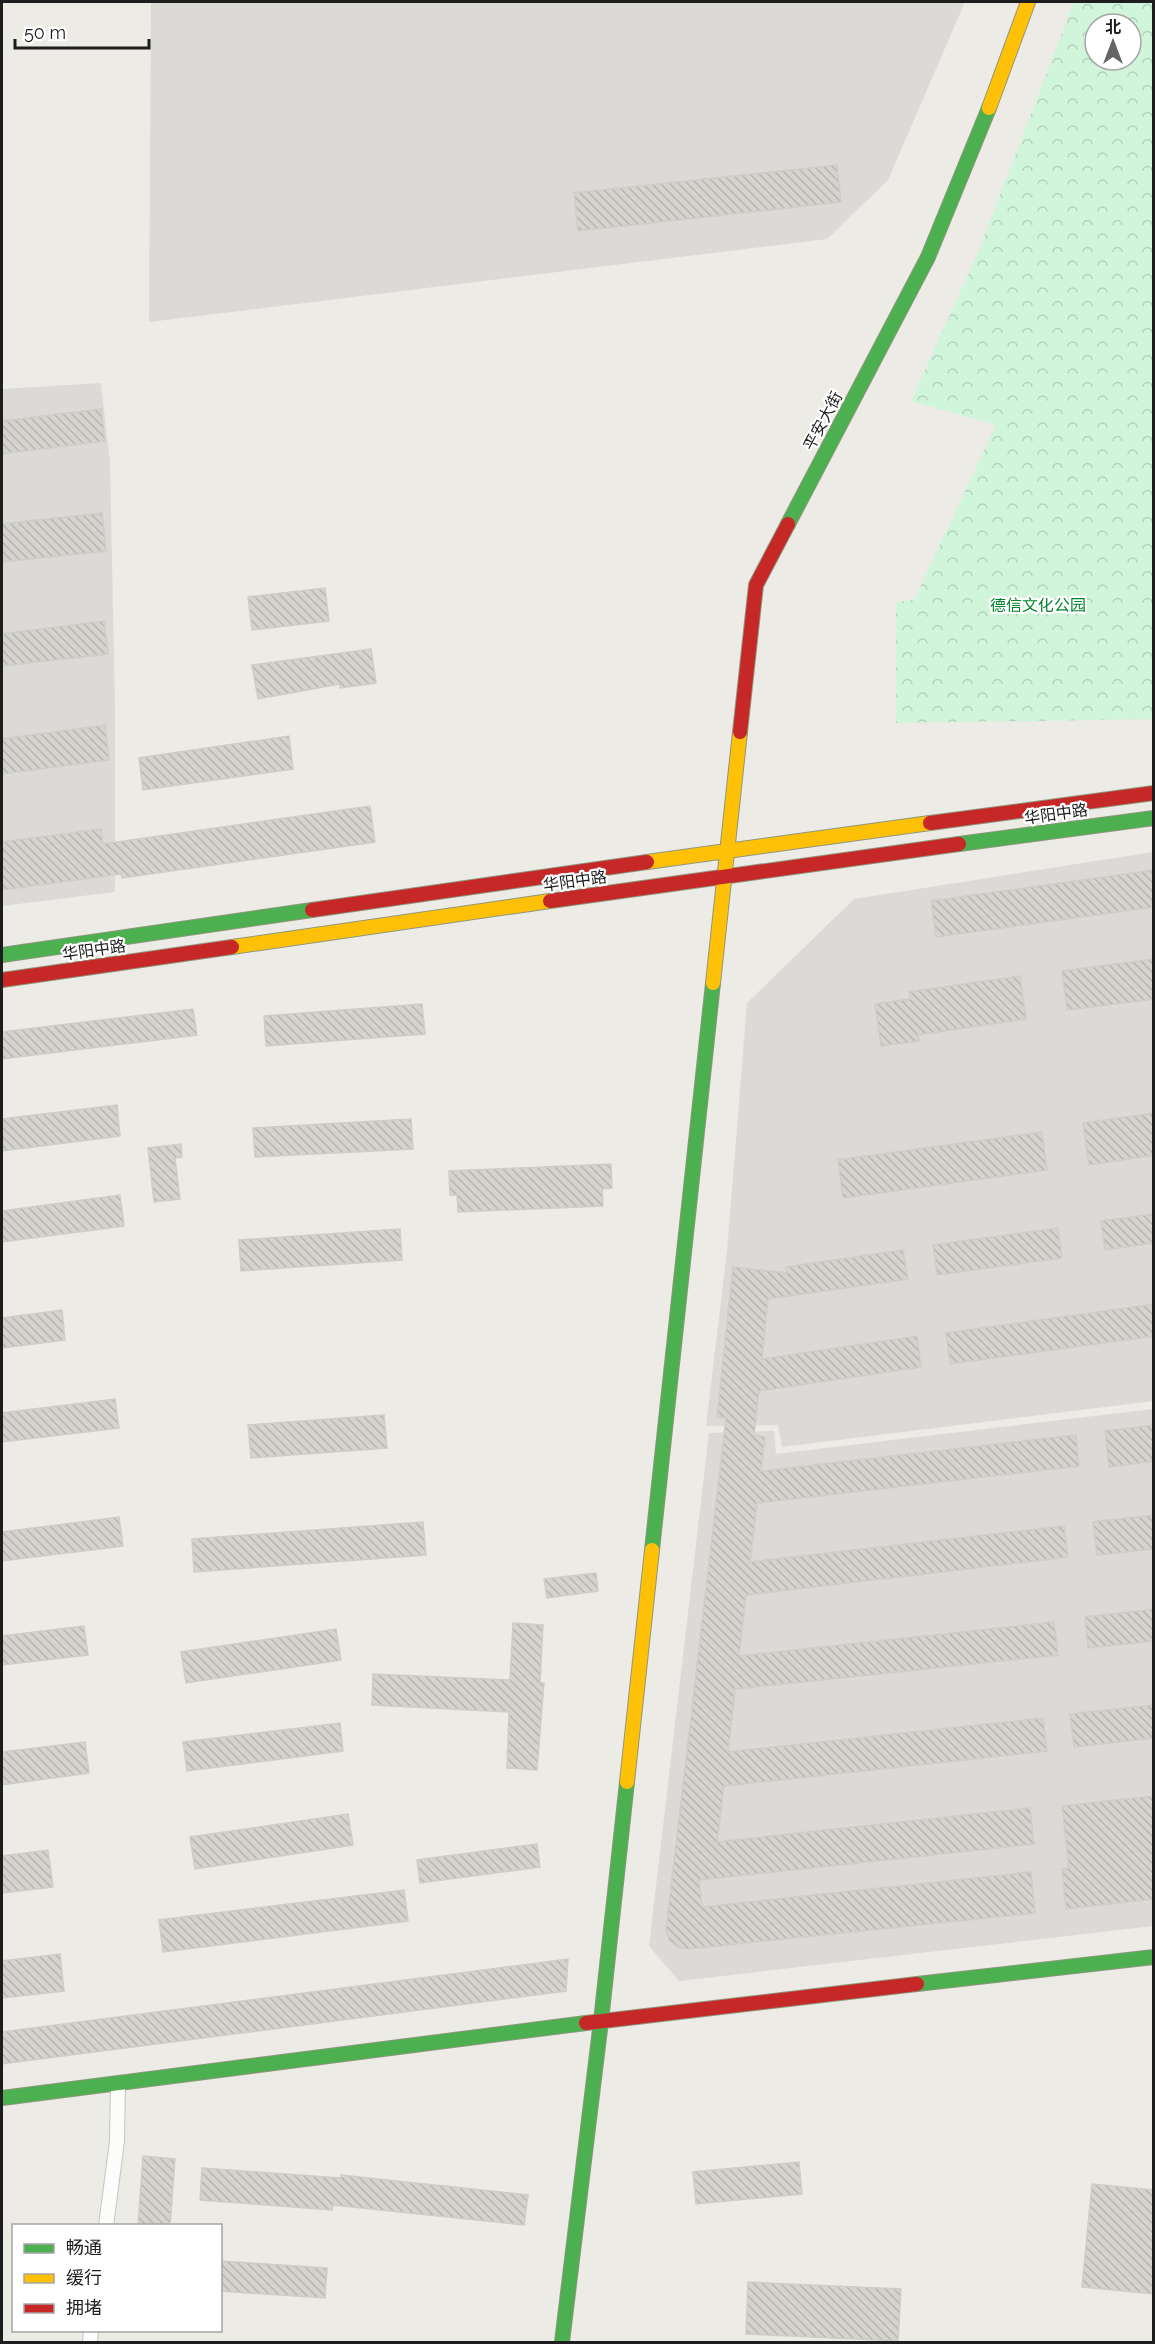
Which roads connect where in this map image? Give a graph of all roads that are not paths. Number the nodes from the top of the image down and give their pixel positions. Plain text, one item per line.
1 (1028, 2) edge
2 (1154, 794) edge
3 (1154, 818) edge
4 (728, 850) junction
5 (725, 876) junction
6 (2, 955) edge
7 (2, 980) edge
8 (1154, 1957) edge
9 (602, 2021) junction
10 (118, 2084) junction
11 (2, 2098) edge
12 (105, 2224) edge
13 (562, 2343) edge

1 - 4 street, 平安大街
2 - 4 street, 华阳中路
3 - 5 street, 华阳中路
4 - 5 street, 平安大街
4 - 6 street, 华阳中路
5 - 7 street, 华阳中路
5 - 9 street, 平安大街
8 - 9 street
9 - 10 street
9 - 13 street, 平安大街
10 - 11 street
10 - 12 street

